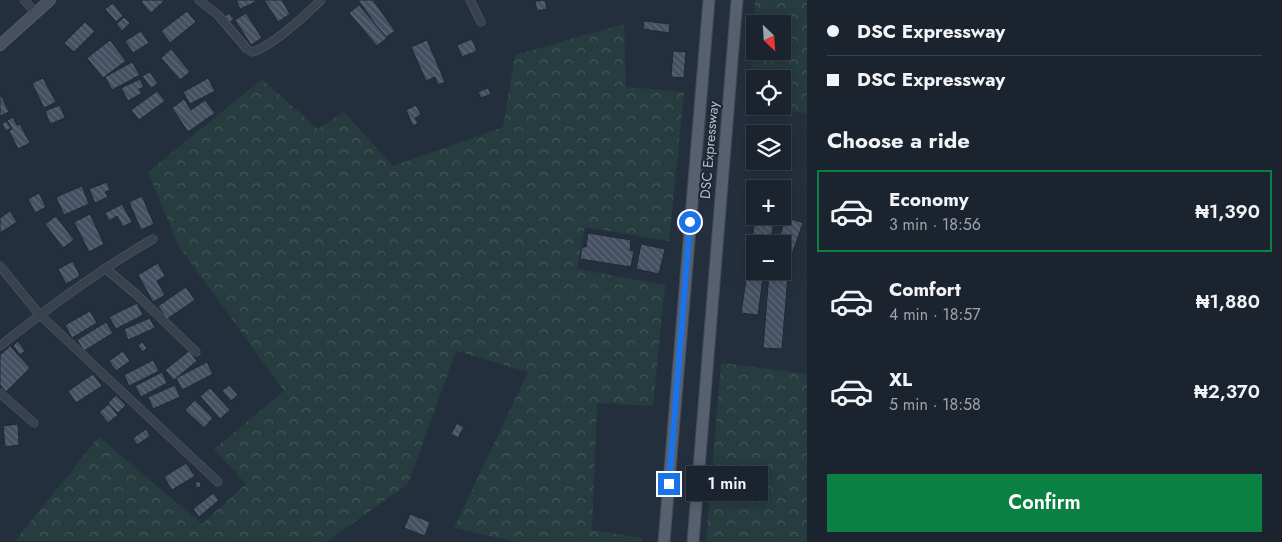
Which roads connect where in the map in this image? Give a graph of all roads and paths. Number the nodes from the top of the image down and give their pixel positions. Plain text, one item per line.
1 (24, 0) edge
2 (50, 0) edge
3 (200, 0) edge
4 (321, 0) edge
5 (470, 0) edge
6 (709, 0) edge
7 (737, 0) edge
8 (36, 13) junction
9 (482, 22) dead end
10 (0, 45) edge
11 (154, 239) dead end
12 (0, 266) edge
13 (105, 268) junction
14 (39, 314) junction
15 (0, 346) edge
16 (196, 352) dead end
17 (0, 393) edge
18 (34, 423) dead end
19 (218, 482) dead end
20 (664, 542) edge
21 (693, 542) edge

1 - 8 street
2 - 8 street
3 - 4 street
5 - 9 street
6 - 20 main road, DSC Expressway
7 - 21 main road, DSC Expressway
8 - 10 street
11 - 13 street
12 - 14 street
13 - 14 street
13 - 16 street
14 - 15 street
14 - 19 street
17 - 18 street

